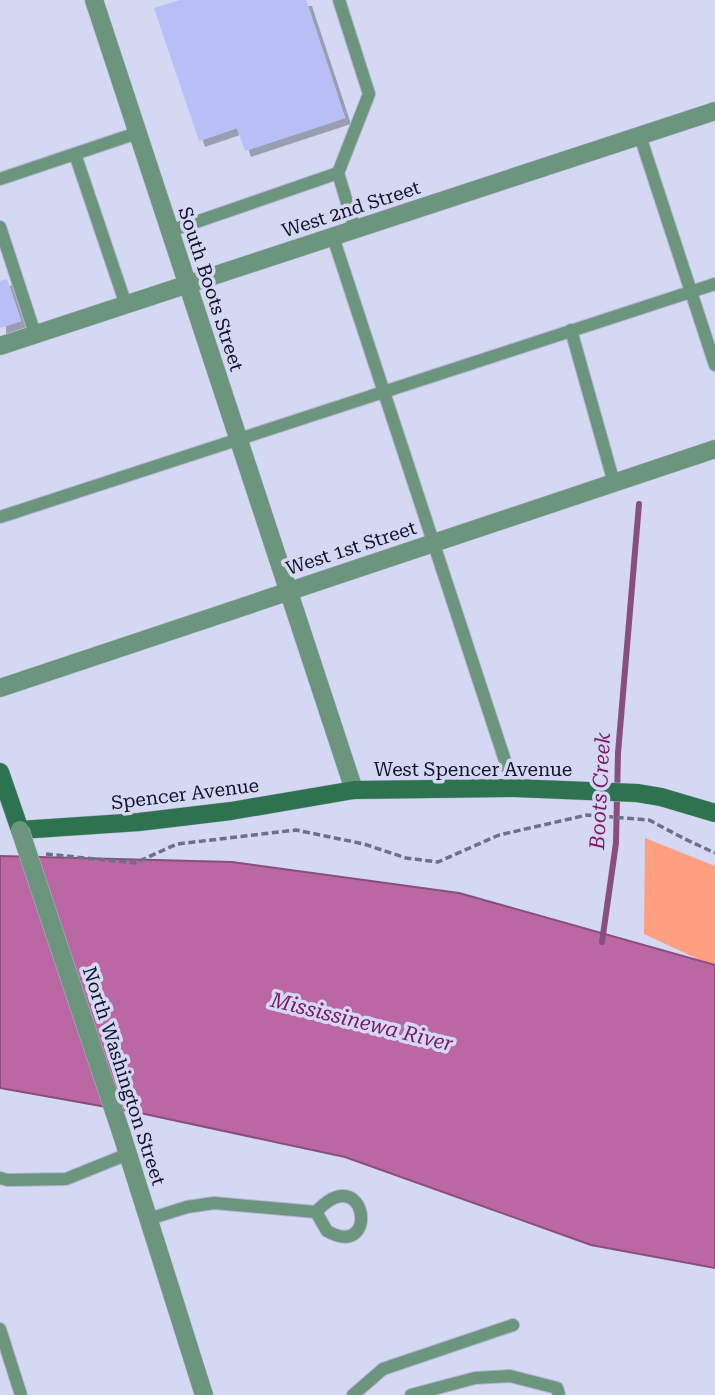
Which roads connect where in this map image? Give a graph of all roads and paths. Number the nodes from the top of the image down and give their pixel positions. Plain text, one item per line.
1 (94, 0) edge
2 (340, 0) edge
3 (715, 111) edge
4 (138, 133) junction
5 (640, 136) junction
6 (75, 154) junction
7 (338, 173) junction
8 (0, 179) edge
9 (0, 227) edge
10 (355, 229) junction
11 (170, 231) junction
12 (333, 237) junction
13 (187, 284) junction
14 (715, 284) edge
15 (690, 292) junction
16 (125, 305) junction
17 (571, 330) junction
18 (35, 334) junction
19 (0, 346) edge
20 (715, 365) edge
21 (382, 392) junction
22 (238, 439) junction
23 (715, 449) edge
24 (614, 483) junction
25 (0, 517) edge
26 (432, 543) junction
27 (288, 591) junction
28 (0, 688) edge
29 (0, 772) edge
30 (514, 788) junction
31 (354, 790) junction
32 (715, 813) edge
33 (20, 830) junction
34 (715, 853) edge
35 (38, 854) dead end
36 (128, 1154) junction
37 (0, 1178) edge
38 (316, 1212) dead end
39 (149, 1219) junction
40 (513, 1325) dead end
41 (0, 1329) edge
42 (20, 1395) edge
43 (204, 1395) edge
44 (354, 1395) edge
45 (411, 1395) edge
46 (559, 1395) edge

1 - 4 street, South Boots Street
2 - 7 lane
3 - 5 street, West 2nd Street
4 - 6 lane
4 - 11 street, South Boots Street
5 - 10 street, West 2nd Street
5 - 15 lane
6 - 8 lane
6 - 16 lane
7 - 10 lane
7 - 11 lane
9 - 18 lane
10 - 12 street, West 2nd Street
11 - 13 street, South Boots Street
12 - 13 street, West 2nd Street
12 - 21 lane
13 - 16 street, West 2nd Street
13 - 22 street, South Boots Street
14 - 15 lane
15 - 17 lane
15 - 20 lane
16 - 18 street, West 2nd Street
17 - 21 lane
17 - 24 lane
18 - 19 street, West 2nd Street
21 - 22 lane
21 - 26 lane
22 - 25 lane
22 - 27 street, South Boots Street
23 - 24 street, West 1st Street
24 - 26 street, West 1st Street
26 - 27 street, West 1st Street
26 - 30 lane
27 - 28 street, West 1st Street
27 - 31 street, South Boots Street
29 - 33 main road, North Washington Street
30 - 31 main road, West Spencer Avenue
30 - 32 main road, West Spencer Avenue
31 - 33 main road, Spencer Avenue
33 - 36 street, North Washington Street, bridge
34 - 35 path
36 - 37 lane
36 - 39 street, North Washington Street
38 - 39 lane
39 - 43 street, North Washington Street
40 - 44 lane
41 - 42 lane
45 - 46 lane

